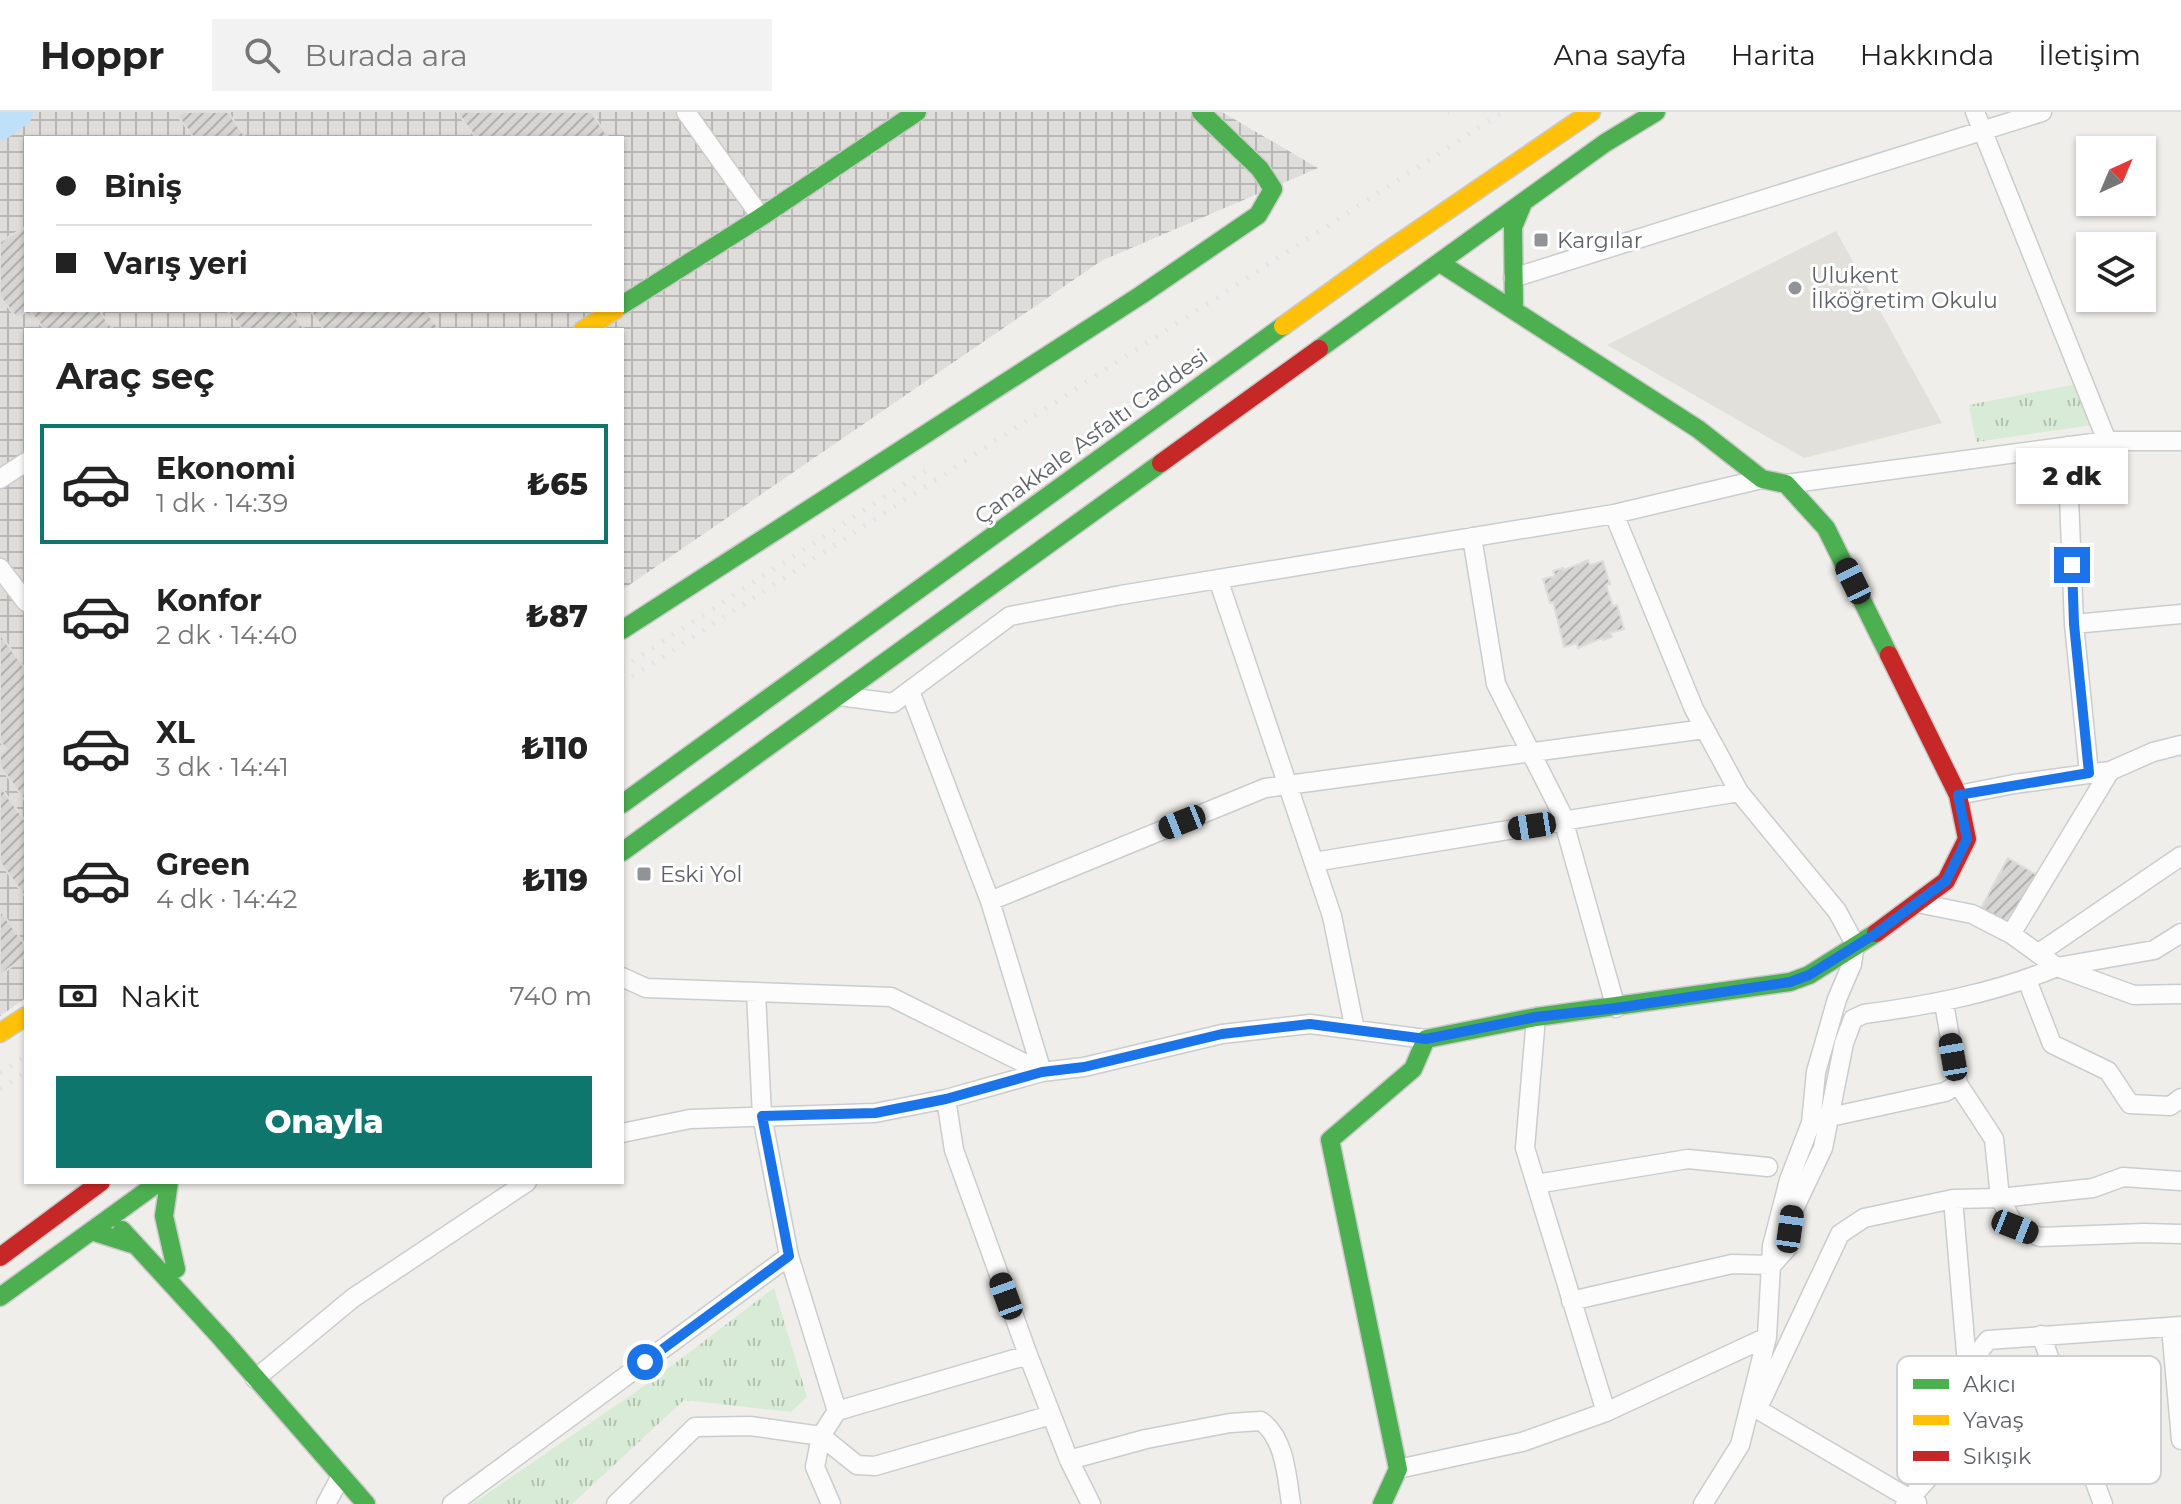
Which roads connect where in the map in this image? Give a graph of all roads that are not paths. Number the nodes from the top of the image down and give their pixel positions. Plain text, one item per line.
1 (686, 112) edge
2 (917, 112) edge
3 (1201, 112) edge
4 (1591, 112) edge
5 (1656, 112) edge
6 (1975, 112) edge
7 (2042, 112) edge
8 (1982, 132) junction
9 (1523, 203) junction
10 (761, 217) junction
11 (1440, 263) junction
12 (1513, 278) junction
13 (624, 304) edge
14 (1514, 309) junction
15 (612, 312) edge
16 (586, 328) edge
17 (2107, 441) junction
18 (2181, 441) edge
19 (2067, 446) junction
20 (24, 463) edge
21 (0, 479) edge
22 (1762, 479) junction
23 (1786, 484) junction
24 (1614, 514) junction
25 (1472, 537) junction
26 (0, 568) edge
27 (1218, 579) junction
28 (24, 599) edge
29 (2181, 614) edge
30 (2074, 624) junction
31 (624, 629) edge
32 (910, 691) junction
33 (839, 696) junction
34 (1705, 729) junction
35 (2181, 745) edge
36 (1531, 752) junction
37 (2110, 771) junction
38 (2089, 773) junction
39 (1288, 786) junction
40 (1739, 792) junction
41 (1958, 795) junction
42 (624, 803) edge
43 (1563, 820) junction
44 (624, 851) edge
45 (2181, 856) edge
46 (1314, 862) junction
47 (990, 901) junction
48 (1917, 903) junction
49 (2181, 933) edge
50 (2011, 934) junction
51 (1855, 944) junction
52 (2039, 953) junction
53 (2057, 967) junction
54 (624, 978) edge
55 (2027, 980) junction
56 (756, 993) junction
57 (2181, 994) edge
58 (1944, 1003) junction
59 (1616, 1008) junction
60 (24, 1017) edge
61 (1536, 1017) junction
62 (1355, 1030) junction
63 (0, 1033) edge
64 (1426, 1039) junction
65 (1042, 1072) junction
66 (1958, 1084) junction
67 (2181, 1098) edge
68 (946, 1099) junction
69 (762, 1116) junction
70 (1830, 1117) junction
71 (624, 1133) edge
72 (1768, 1167) dead end
73 (2181, 1181) edge
74 (156, 1184) edge
75 (168, 1184) edge
76 (521, 1184) edge
77 (1536, 1184) junction
78 (95, 1187) edge
79 (2000, 1198) junction
80 (135, 1199) junction
81 (1953, 1199) junction
82 (112, 1216) junction
83 (91, 1231) junction
84 (2181, 1234) edge
85 (132, 1244) junction
86 (789, 1256) junction
87 (0, 1257) edge
88 (1772, 1265) junction
89 (176, 1269) junction
90 (0, 1297) edge
91 (1571, 1301) junction
92 (2176, 1327) edge
93 (2041, 1335) junction
94 (1767, 1337) junction
95 (222, 1339) junction
96 (1028, 1355) junction
97 (1966, 1356) edge
98 (1979, 1356) edge
99 (2049, 1356) edge
100 (255, 1379) junction
101 (1757, 1409) junction
102 (837, 1411) junction
103 (1606, 1412) junction
104 (1051, 1415) junction
105 (821, 1436) junction
106 (2181, 1440) edge
107 (1740, 1445) junction
108 (1069, 1460) junction
109 (1398, 1469) junction
110 (341, 1476) junction
111 (1924, 1484) edge
112 (2096, 1484) edge
113 (1912, 1502) edge
114 (326, 1504) edge
115 (366, 1504) edge
116 (452, 1504) edge
117 (616, 1504) edge
118 (831, 1504) edge
119 (1091, 1504) edge
120 (1291, 1504) edge
121 (1382, 1504) edge
122 (1703, 1504) edge
123 (2103, 1504) edge

1 - 10 street
2 - 10 main road
3 - 31 main road
4 - 42 main road, Çanakkale Asfaltı Caddesi
5 - 9 main road
6 - 8 street
7 - 8 street
8 - 12 street
8 - 17 street
9 - 11 main road
9 - 12 main road
10 - 13 main road
11 - 14 main road
11 - 33 main road
12 - 14 main road
14 - 22 main road
15 - 16 main road
17 - 18 street
17 - 19 street
19 - 23 street
19 - 30 street
20 - 21 street
22 - 23 main road
22 - 24 street
23 - 41 main road
24 - 25 street
24 - 34 street
25 - 27 street
25 - 36 street
26 - 28 street
27 - 32 street
27 - 39 street
29 - 30 street
30 - 38 street
32 - 33 street
32 - 47 street
33 - 44 main road
34 - 36 street
34 - 40 street
35 - 37 street
36 - 39 street
36 - 43 street
37 - 38 street
37 - 50 street
38 - 41 street
39 - 46 street
39 - 47 street
40 - 43 street
40 - 51 street
41 - 48 main road
43 - 46 street
43 - 59 street
45 - 52 street
46 - 62 street
47 - 65 street
48 - 50 street
48 - 51 main road
49 - 53 street
50 - 52 street
51 - 59 main road
51 - 88 street
52 - 53 street
53 - 55 street
53 - 57 street
54 - 56 street
55 - 58 street
55 - 67 street
56 - 65 street
56 - 69 street
58 - 66 street
58 - 70 street
59 - 61 main road
60 - 63 main road
61 - 64 main road
61 - 77 street
62 - 64 street
62 - 65 street
64 - 109 main road
65 - 68 street
66 - 70 street
66 - 79 street
68 - 69 street
68 - 96 street
69 - 71 street
69 - 86 street
70 - 88 street
72 - 77 street
73 - 79 street
74 - 80 main road
75 - 89 main road
76 - 100 street
77 - 91 street
78 - 80 main road
78 - 82 main road
78 - 87 main road
79 - 81 street
79 - 84 street
80 - 82 main road
80 - 89 main road
81 - 97 street
81 - 101 street
82 - 83 main road
82 - 85 main road
83 - 85 main road
83 - 90 main road
85 - 95 main road
86 - 102 street
86 - 116 street
88 - 91 street
88 - 94 street
89 - 95 main road
91 - 103 street
92 - 93 street
92 - 106 street
93 - 98 street
93 - 99 street
94 - 103 street
94 - 107 street
95 - 100 main road
96 - 102 street
96 - 104 street
100 - 110 main road
101 - 107 street
101 - 113 street
102 - 105 street
103 - 109 street
104 - 105 street
104 - 108 street
105 - 117 street
105 - 118 street
107 - 122 street
108 - 119 street
108 - 120 street
109 - 121 main road
110 - 114 street
110 - 115 main road
111 - 113 street
112 - 123 street

